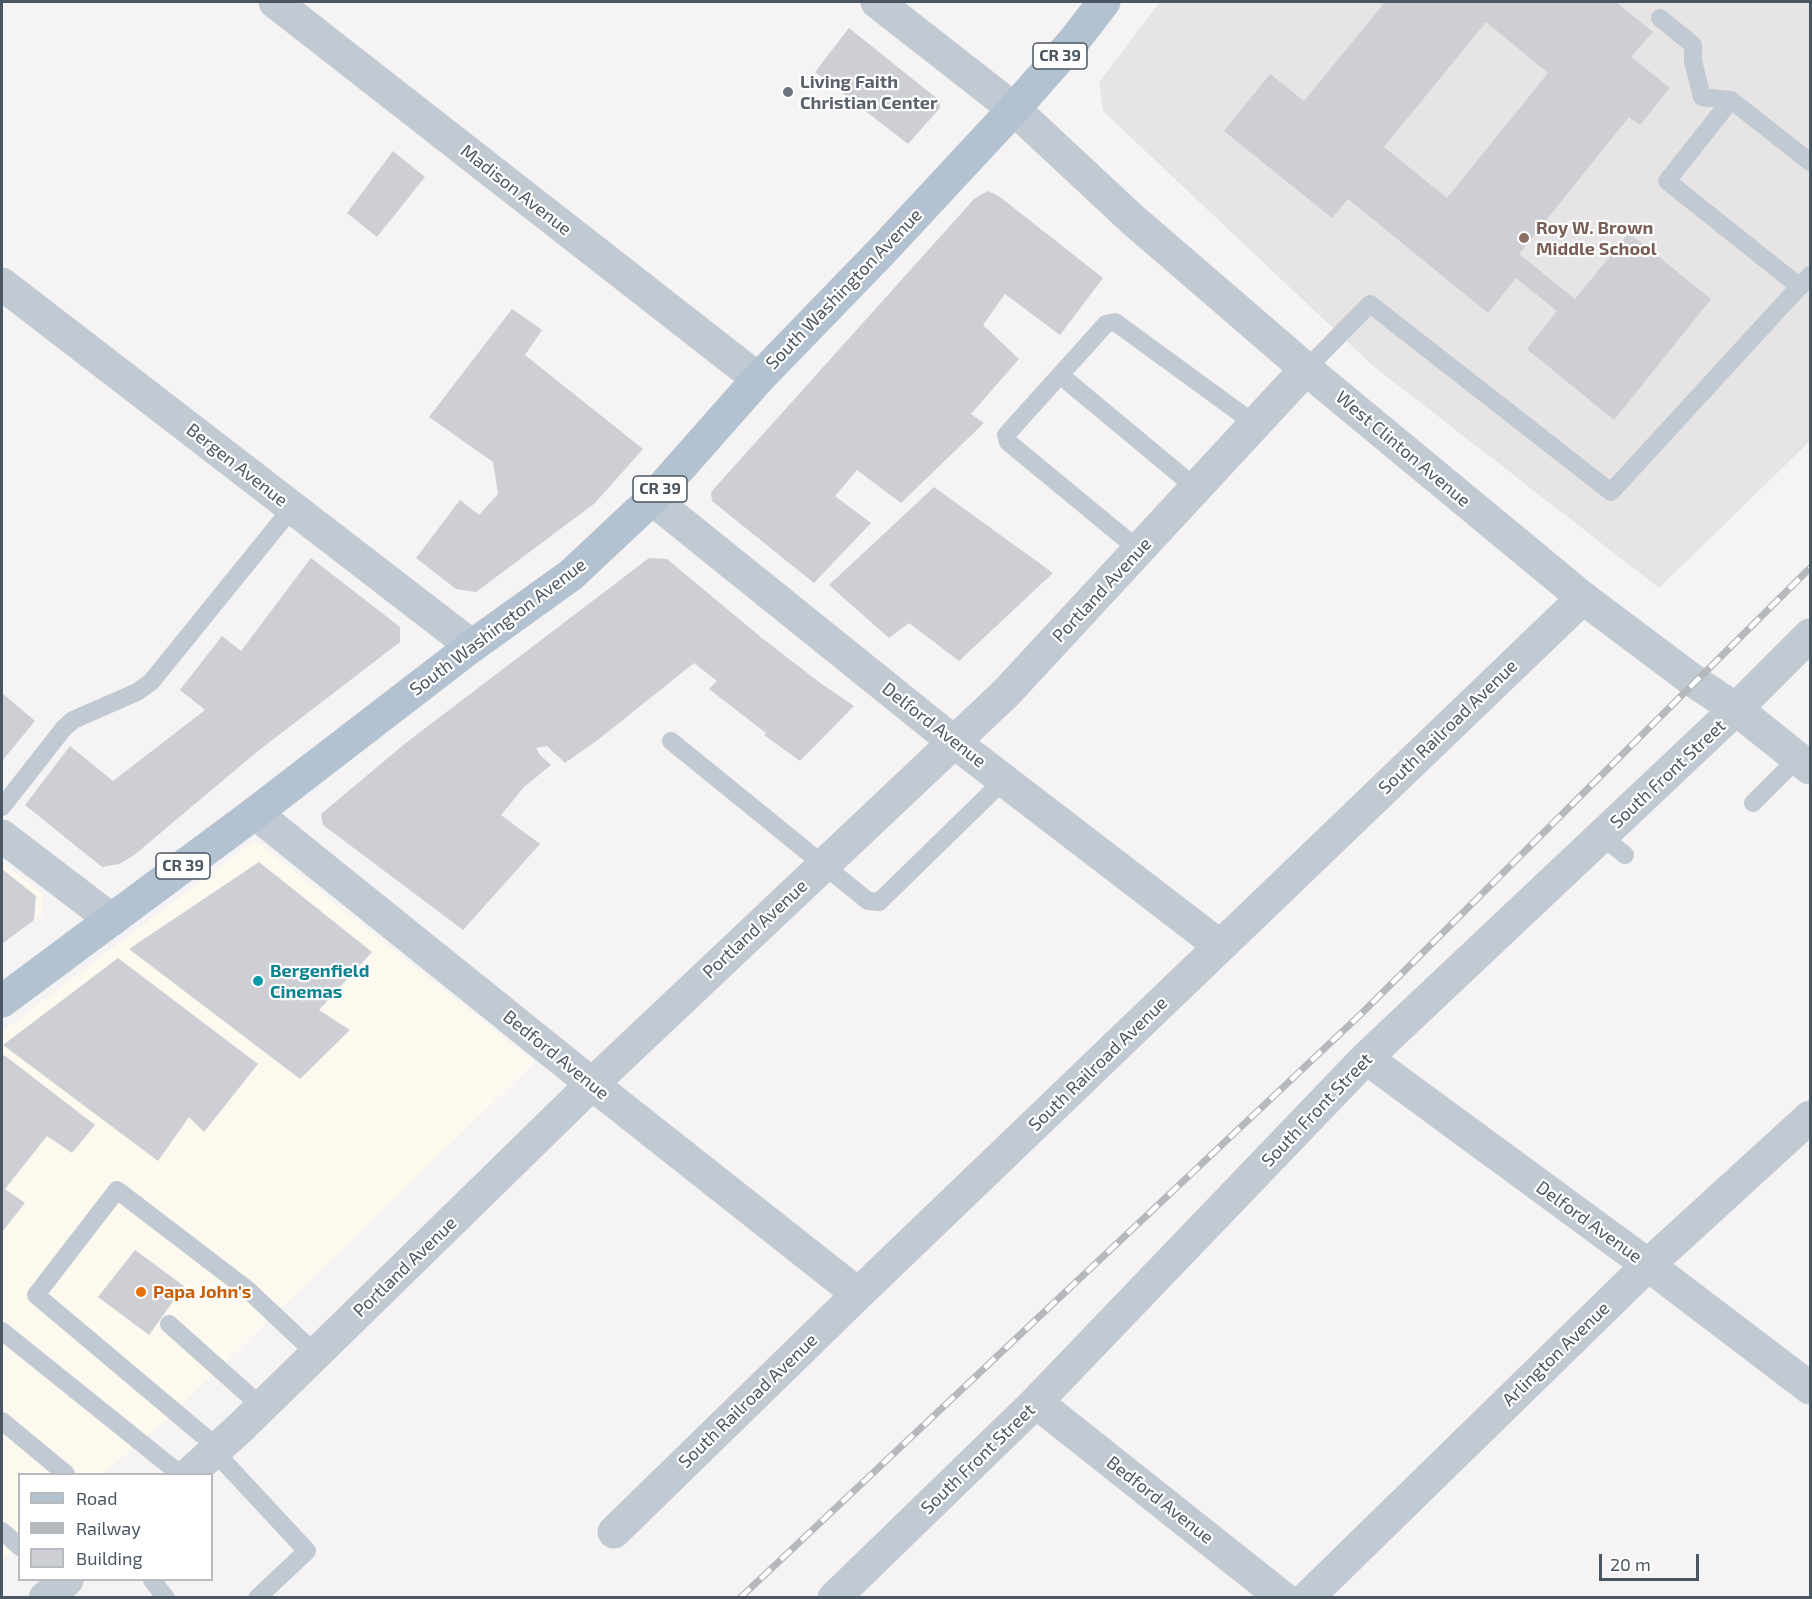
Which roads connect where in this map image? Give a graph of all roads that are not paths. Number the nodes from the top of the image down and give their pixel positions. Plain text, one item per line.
1 (275, 2) edge
2 (877, 2) edge
3 (1104, 2) edge
4 (1660, 18) dead end
5 (1731, 100) junction
6 (1014, 109) junction
7 (1810, 162) edge
8 (1805, 281) edge
9 (2, 284) edge
10 (1306, 369) junction
11 (1060, 375) junction
12 (758, 379) junction
13 (1255, 424) junction
14 (1196, 488) junction
15 (652, 499) junction
16 (292, 508) junction
17 (1139, 549) junction
18 (1583, 598) junction
19 (1810, 635) edge
20 (472, 646) junction
21 (1736, 709) junction
22 (671, 741) dead end
23 (954, 742) junction
24 (1804, 763) edge
25 (1004, 780) junction
26 (1753, 803) dead end
27 (2, 807) edge
28 (255, 813) junction
29 (2, 836) edge
30 (824, 864) junction
31 (112, 920) junction
32 (1220, 946) junction
33 (2, 1001) edge
34 (1366, 1058) junction
35 (592, 1084) junction
36 (1810, 1117) edge
37 (1648, 1265) junction
38 (858, 1294) junction
39 (169, 1324) dead end
40 (2, 1331) edge
41 (316, 1354) junction
42 (1810, 1388) edge
43 (1036, 1402) junction
44 (262, 1407) junction
45 (2, 1421) edge
46 (216, 1449) junction
47 (65, 1473) edge
48 (179, 1473) edge
49 (190, 1473) edge
50 (2, 1531) edge
51 (614, 1532) dead end
52 (18, 1545) edge
53 (257, 1598) edge
54 (834, 1598) edge
55 (1283, 1598) edge
56 (1306, 1598) edge

1 - 12 street, Madison Avenue
2 - 6 street, West Clinton Avenue
3 - 6 main road, South Washington Avenue / CR 39
4 - 5 lane
5 - 7 lane
5 - 8 lane
6 - 10 street, West Clinton Avenue
6 - 12 main road, South Washington Avenue / CR 39
8 - 10 lane
9 - 16 street, Bergen Avenue
10 - 13 street, Portland Avenue
10 - 18 street, West Clinton Avenue
11 - 13 lane
11 - 14 lane
11 - 17 lane
12 - 15 main road, South Washington Avenue / CR 39
13 - 14 street, Portland Avenue
14 - 17 street, Portland Avenue
15 - 20 main road, South Washington Avenue / CR 39
15 - 23 street, Delford Avenue
16 - 20 street, Bergen Avenue
16 - 27 lane
17 - 23 street, Portland Avenue
18 - 21 street, West Clinton Avenue
18 - 32 street, South Railroad Avenue
19 - 21 street, South Front Street
20 - 28 main road, South Washington Avenue / CR 39
21 - 24 street, West Clinton Avenue
21 - 34 street, South Front Street
22 - 30 lane
23 - 25 street, Delford Avenue
23 - 30 street, Portland Avenue
24 - 26 lane
25 - 30 lane
25 - 32 street, Delford Avenue
28 - 31 main road, South Washington Avenue / CR 39
28 - 35 street, Bedford Avenue
29 - 31 street
30 - 35 street, Portland Avenue
31 - 33 main road, South Washington Avenue / CR 39
32 - 38 street, South Railroad Avenue
34 - 37 street, Delford Avenue
34 - 43 street, South Front Street
35 - 38 street, Bedford Avenue
35 - 41 street, Portland Avenue
36 - 37 street, Arlington Avenue
37 - 42 street, Delford Avenue
37 - 56 street, Arlington Avenue
38 - 51 street, South Railroad Avenue
39 - 44 lane
40 - 48 lane
41 - 44 street, Portland Avenue
41 - 46 lane
43 - 54 street, South Front Street
43 - 55 street, Bedford Avenue
44 - 46 street, Portland Avenue
45 - 47 lane
46 - 49 street, Portland Avenue
46 - 53 lane
50 - 52 lane

